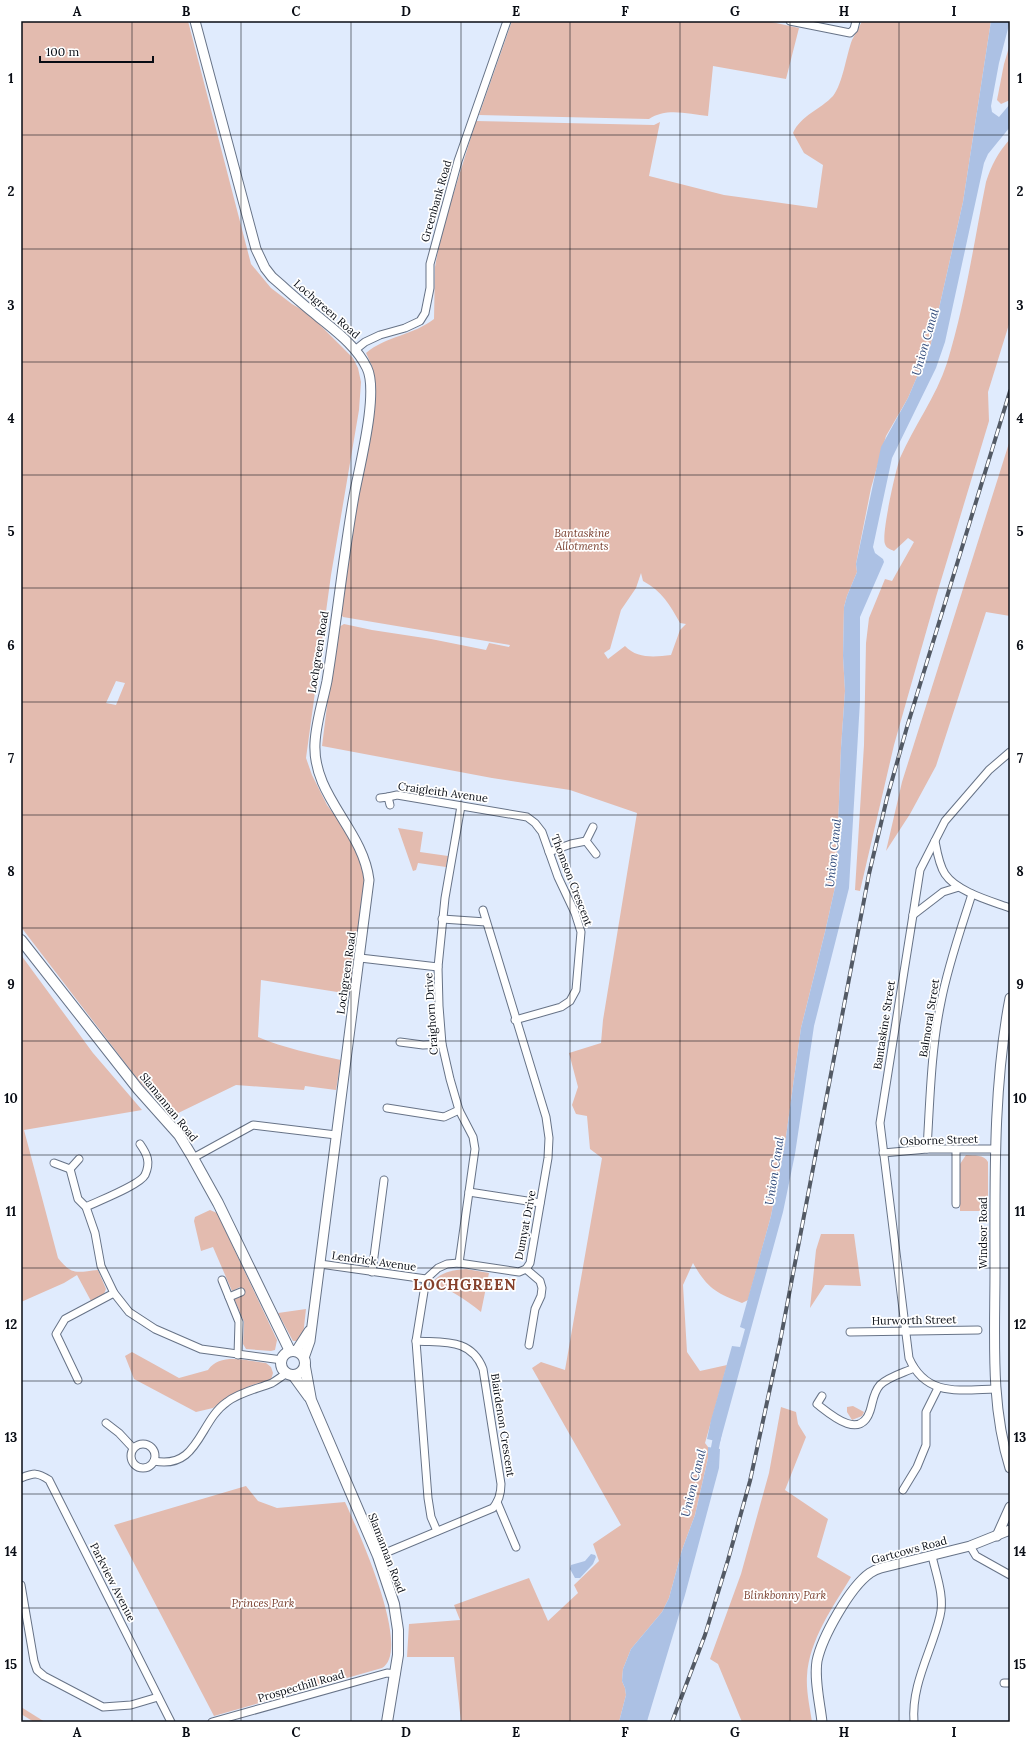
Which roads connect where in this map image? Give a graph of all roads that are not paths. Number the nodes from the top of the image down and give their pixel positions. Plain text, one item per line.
1 (195, 21) edge
2 (507, 21) edge
3 (790, 21) edge
4 (856, 21) edge
5 (355, 350) junction
6 (1010, 752) edge
7 (390, 806) dead end
8 (461, 806) junction
9 (495, 811) joint
10 (593, 827) dead end
11 (586, 841) junction
12 (934, 842) junction
13 (549, 852) junction
14 (596, 854) dead end
15 (959, 887) junction
16 (972, 894) junction
17 (1010, 908) edge
18 (482, 910) dead end
19 (913, 915) junction
20 (442, 919) junction
21 (486, 922) junction
22 (21, 940) edge
23 (360, 958) junction
24 (438, 967) junction
25 (1010, 998) edge
26 (515, 1020) junction
27 (400, 1042) dead end
28 (442, 1044) junction
29 (388, 1108) dead end
30 (459, 1110) junction
31 (336, 1135) junction
32 (140, 1144) dead end
33 (956, 1149) junction
34 (996, 1149) junction
35 (927, 1150) junction
36 (882, 1153) junction
37 (79, 1158) dead end
38 (194, 1158) junction
39 (54, 1162) dead end
40 (70, 1169) junction
41 (384, 1180) dead end
42 (469, 1192) junction
43 (540, 1203) junction
44 (956, 1204) dead end
45 (86, 1207) junction
46 (459, 1263) junction
47 (320, 1264) junction
48 (526, 1269) junction
49 (372, 1272) junction
50 (426, 1279) junction
51 (222, 1280) dead end
52 (241, 1292) dead end
53 (114, 1293) junction
54 (229, 1297) junction
55 (311, 1326) junction
56 (978, 1330) dead end
57 (906, 1331) junction
58 (850, 1332) dead end
59 (416, 1341) junction
60 (529, 1345) dead end
61 (293, 1351) junction
62 (238, 1355) junction
63 (282, 1360) junction
64 (305, 1362) junction
65 (914, 1368) junction
66 (290, 1374) junction
67 (78, 1380) dead end
68 (938, 1388) junction
69 (995, 1389) junction
70 (822, 1396) dead end
71 (311, 1400) junction
72 (106, 1423) dead end
73 (133, 1448) junction
74 (154, 1461) junction
75 (1010, 1468) edge
76 (21, 1478) edge
77 (903, 1490) dead end
78 (497, 1502) junction
79 (1010, 1507) edge
80 (1010, 1530) edge
81 (437, 1531) junction
82 (997, 1536) junction
83 (970, 1546) junction
84 (516, 1548) dead end
85 (378, 1556) junction
86 (932, 1556) junction
87 (1010, 1575) edge
88 (21, 1585) edge
89 (396, 1674) junction
90 (158, 1697) junction
91 (171, 1722) edge
92 (212, 1722) edge
93 (387, 1722) edge
94 (822, 1722) edge
95 (914, 1722) edge

1 - 5 street, Lochgreen Road
2 - 5 street, Greenbank Road
3 - 4 street
5 - 23 street, Lochgreen Road
6 - 12 street, Bantaskine Street
7 - 8 street, Craigleith Avenue
8 - 9 street, Craigleith Avenue
8 - 20 street, Craighorn Drive
9 - 13 street, Thomson Crescent
10 - 11 street
11 - 13 street
11 - 14 street
12 - 15 street
12 - 19 street, Bantaskine Street
13 - 26 street, Thomson Crescent
15 - 16 street
15 - 19 street
16 - 17 street
16 - 35 street, Balmoral Street
18 - 21 street, Dumyat Drive
19 - 36 street, Bantaskine Street
20 - 21 street
20 - 24 street, Craighorn Drive
21 - 26 street, Dumyat Drive
22 - 38 main road, Slamannan Road
23 - 24 street
23 - 31 street, Lochgreen Road
24 - 28 street, Craighorn Drive
25 - 34 street, Windsor Road
26 - 43 street, Dumyat Drive
27 - 28 street
28 - 30 street, Craighorn Drive
29 - 30 street
30 - 42 street, Craighorn Drive
31 - 38 street
31 - 47 street, Lochgreen Road
32 - 45 street
33 - 34 street, Osborne Street
33 - 35 street, Osborne Street
33 - 44 street
34 - 69 street, Windsor Road
35 - 36 street, Osborne Street
36 - 57 street, Bantaskine Street
37 - 40 street
38 - 61 main road, Slamannan Road
39 - 40 street
40 - 45 street
41 - 49 street
42 - 43 street
42 - 46 street, Craighorn Drive
43 - 48 street, Dumyat Drive
45 - 53 street
46 - 48 street, Dumyat Drive
46 - 50 street, Dumyat Drive
47 - 49 street, Lendrick Avenue
47 - 55 street, Lochgreen Road
48 - 60 street
49 - 50 street, Lendrick Avenue
50 - 59 street
51 - 54 street
52 - 54 street
53 - 62 street
53 - 67 street
54 - 62 street
55 - 61 street, Lochgreen Road
55 - 64 street, Lochgreen Road
56 - 57 street, Hurworth Street
57 - 58 street, Hurworth Street
57 - 65 street, Bantaskine Street
59 - 78 street, Blairdenon Crescent
59 - 81 street
61 - 63 main road
61 - 64 main road, Slamannan Road
62 - 63 street
63 - 66 main road, Slamannan Road
64 - 66 main road
64 - 71 main road, Slamannan Road
65 - 68 street
65 - 70 street
66 - 71 main road, Slamannan Road
66 - 74 street
68 - 69 street
68 - 77 street
69 - 75 street, Windsor Road
71 - 85 main road, Slamannan Road
72 - 73 street
73 - 74 street
73 - 74 street
76 - 90 street, Parkview Avenue
78 - 81 street
78 - 84 street
79 - 82 street
80 - 82 street, Gartcows Road
81 - 85 street
82 - 83 street, Gartcows Road
83 - 86 street, Gartcows Road
83 - 87 street
85 - 89 main road, Slamannan Road
86 - 94 street, Gartcows Road
86 - 95 street
88 - 90 street
89 - 92 street, Prospecthill Road
89 - 93 main road, Slamannan Road
90 - 91 street, Parkview Avenue

